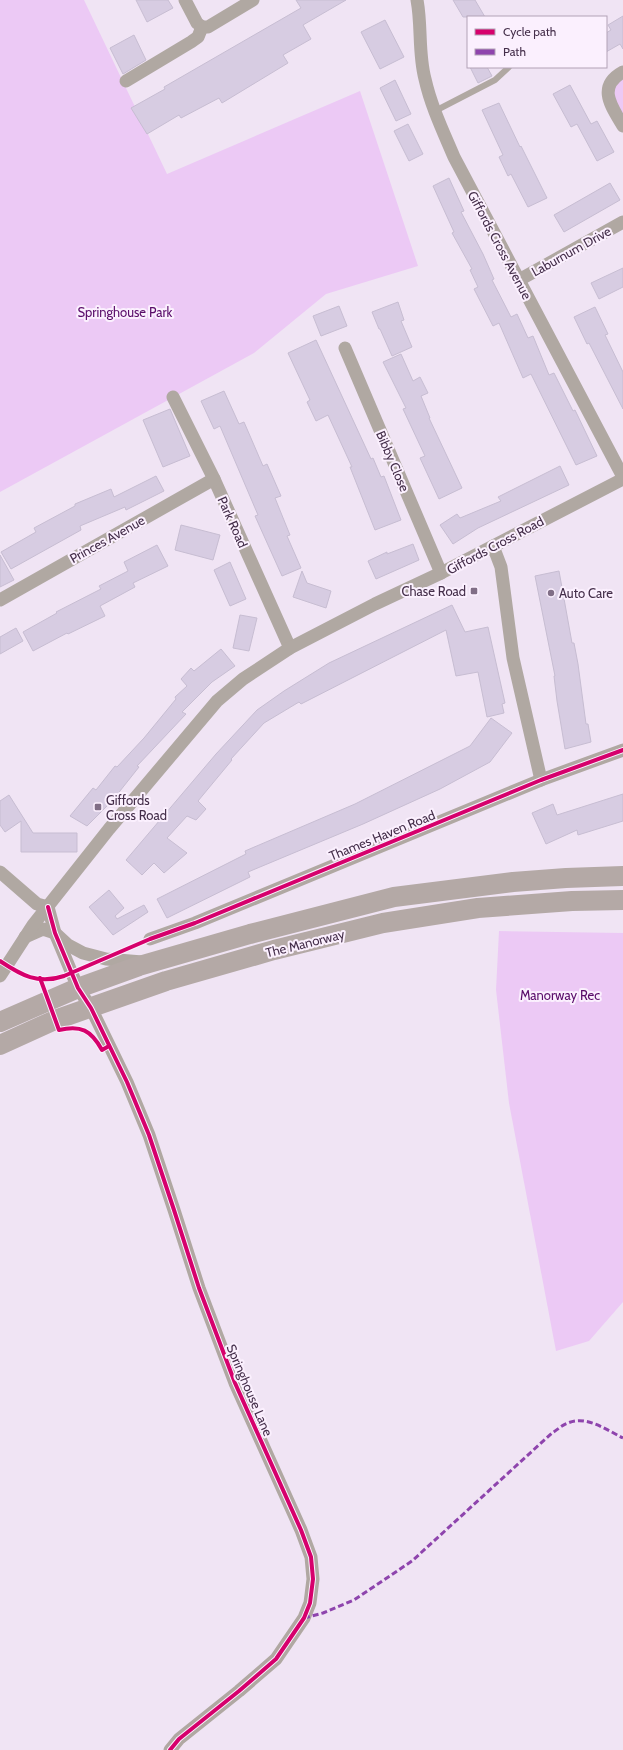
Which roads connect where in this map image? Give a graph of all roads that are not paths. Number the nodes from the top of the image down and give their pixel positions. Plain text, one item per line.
1 (185, 0) edge
2 (253, 0) edge
3 (417, 0) edge
4 (202, 27) junction
5 (508, 68) edge
6 (623, 72) edge
7 (126, 81) dead end
8 (434, 111) junction
9 (623, 126) edge
10 (623, 222) edge
11 (520, 280) junction
12 (345, 348) dead end
13 (173, 397) dead end
14 (623, 478) edge
15 (214, 479) junction
16 (493, 546) junction
17 (442, 573) junction
18 (0, 600) edge
19 (290, 648) junction
20 (623, 750) edge
21 (541, 780) junction
22 (0, 872) edge
23 (623, 876) edge
24 (623, 900) edge
25 (48, 907) junction
26 (55, 934) junction
27 (25, 937) junction
28 (150, 939) dead end
29 (148, 963) junction
30 (0, 976) edge
31 (78, 988) junction
32 (91, 1008) junction
33 (0, 1022) edge
34 (0, 1045) edge
35 (170, 1750) edge

1 - 4 street
2 - 4 street
3 - 8 street, Giffords Cross Avenue
4 - 7 street
5 - 8 lane
6 - 9 street
8 - 11 street, Giffords Cross Avenue
10 - 11 street, Laburnum Drive
11 - 14 street, Giffords Cross Avenue
12 - 17 street, Bibby Close
13 - 15 street, Park Road
14 - 16 street, Giffords Cross Road
15 - 18 street, Princes Avenue
15 - 19 street, Park Road
16 - 17 street, Giffords Cross Road
16 - 21 street
17 - 19 street, Giffords Cross Road
19 - 25 street, Giffords Cross Road
20 - 21 street, Thames Haven Road
21 - 28 street, Thames Haven Road
22 - 25 street
23 - 29 main road, The Manorway
24 - 32 main road, The Manorway
25 - 26 street, Springhouse Lane
25 - 27 street, Giffords Cross Road
26 - 27 street
26 - 29 street
26 - 31 street, Springhouse Lane
27 - 30 street, Giffords Cross Road
29 - 31 main road, The Manorway
31 - 32 street, Springhouse Lane
31 - 33 main road, The Manorway
32 - 34 main road, The Manorway
32 - 35 street, Springhouse Lane

